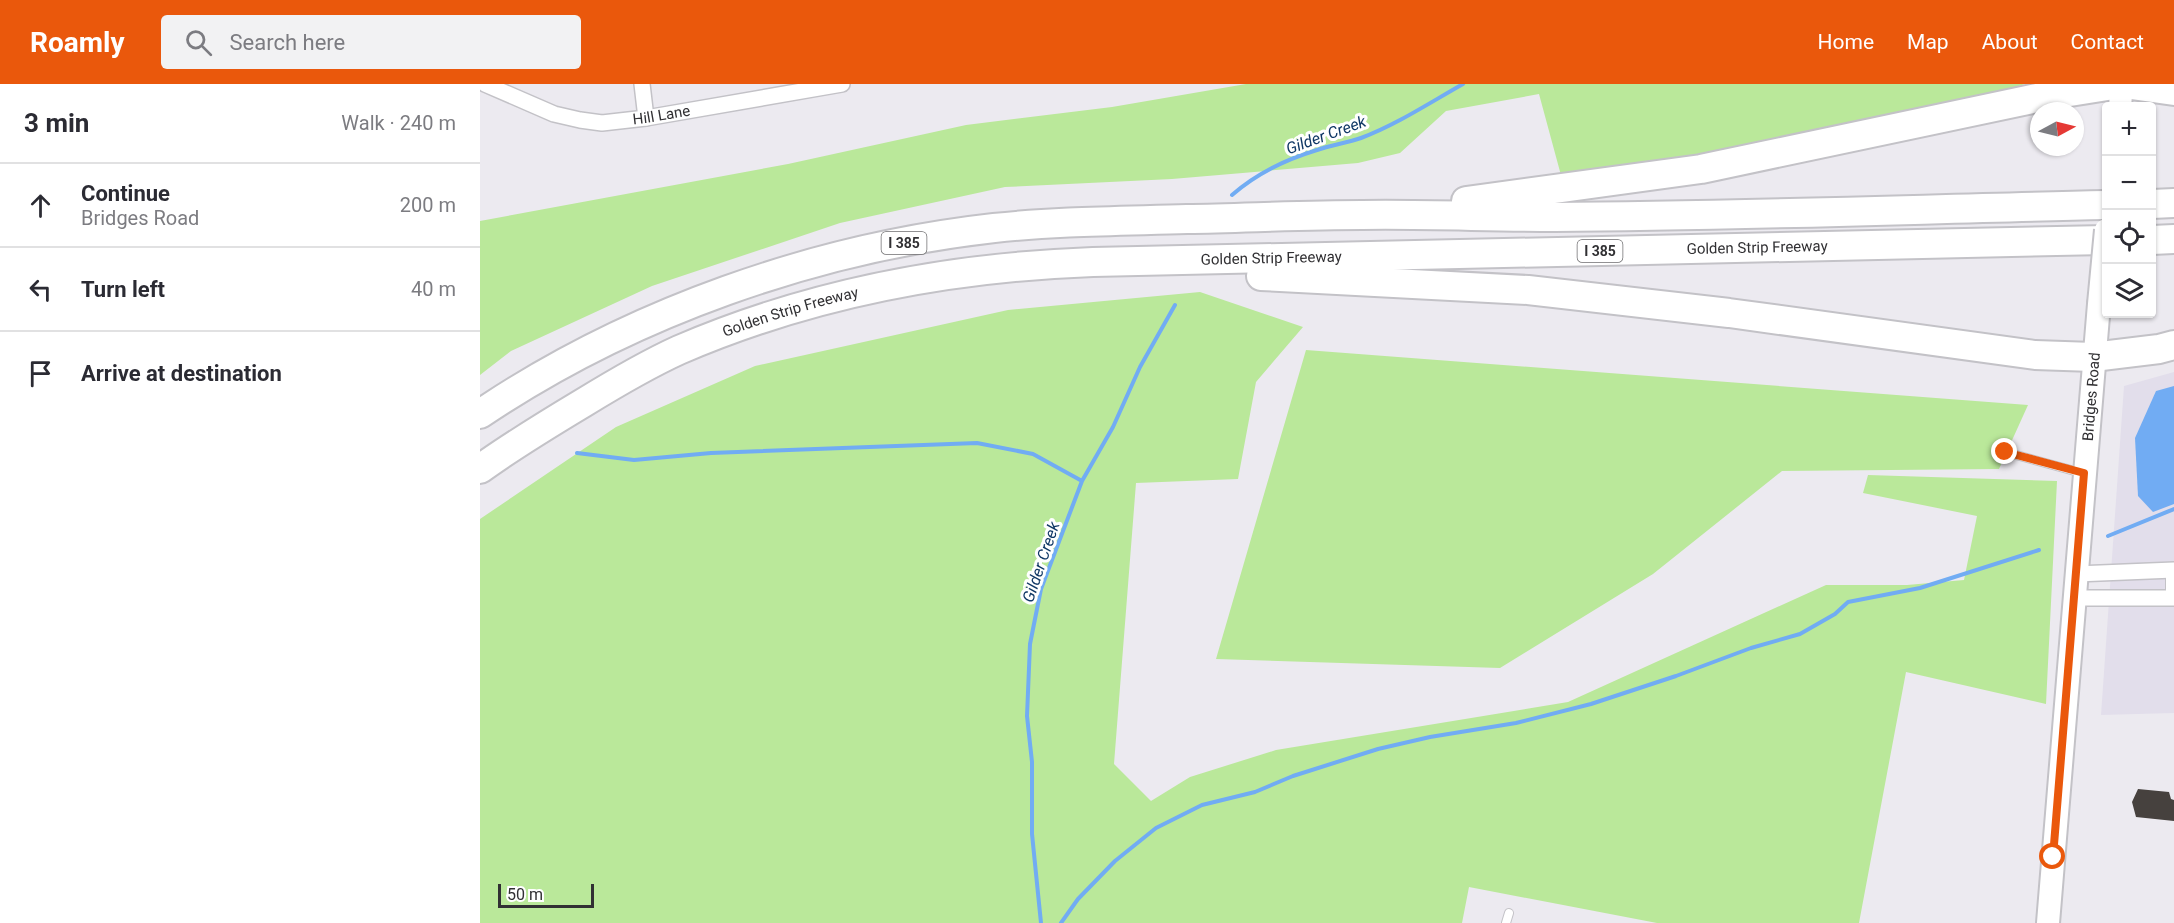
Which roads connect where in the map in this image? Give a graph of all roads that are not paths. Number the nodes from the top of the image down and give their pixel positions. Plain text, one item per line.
1 (485, 84) edge
2 (642, 84) edge
3 (841, 84) edge
4 (2122, 84) edge
5 (2174, 91) edge
6 (2120, 102) edge
7 (646, 118) junction
8 (2174, 203) edge
9 (2156, 204) edge
10 (2102, 205) edge
11 (1363, 215) junction
12 (2174, 239) edge
13 (2102, 240) edge
14 (2156, 240) edge
15 (1093, 262) junction
16 (2103, 264) edge
17 (2174, 345) edge
18 (2093, 357) junction
19 (480, 414) edge
20 (2005, 452) dead end
21 (480, 469) edge
22 (2084, 473) junction
23 (2172, 570) edge
24 (2076, 574) junction
25 (2074, 598) junction
26 (2172, 598) edge
27 (1509, 913) dead end
28 (1506, 923) edge
29 (2049, 923) edge

1 - 7 street, Hill Lane
2 - 7 street
3 - 7 street, Hill Lane
4 - 5 highway
4 - 6 main road
4 - 11 highway
8 - 9 highway
10 - 11 highway, I 385
11 - 19 highway, I 385
12 - 14 highway
13 - 15 highway, Golden Strip Freeway / I 385
15 - 18 highway
15 - 21 highway, Golden Strip Freeway / I 385
16 - 18 main road, Bridges Road, bridge
17 - 18 highway
18 - 22 main road, Bridges Road
20 - 22 lane
22 - 24 main road, Bridges Road
23 - 24 street
23 - 26 lane
24 - 25 main road, Bridges Road
25 - 26 street
25 - 29 main road, Bridges Road
27 - 28 lane

